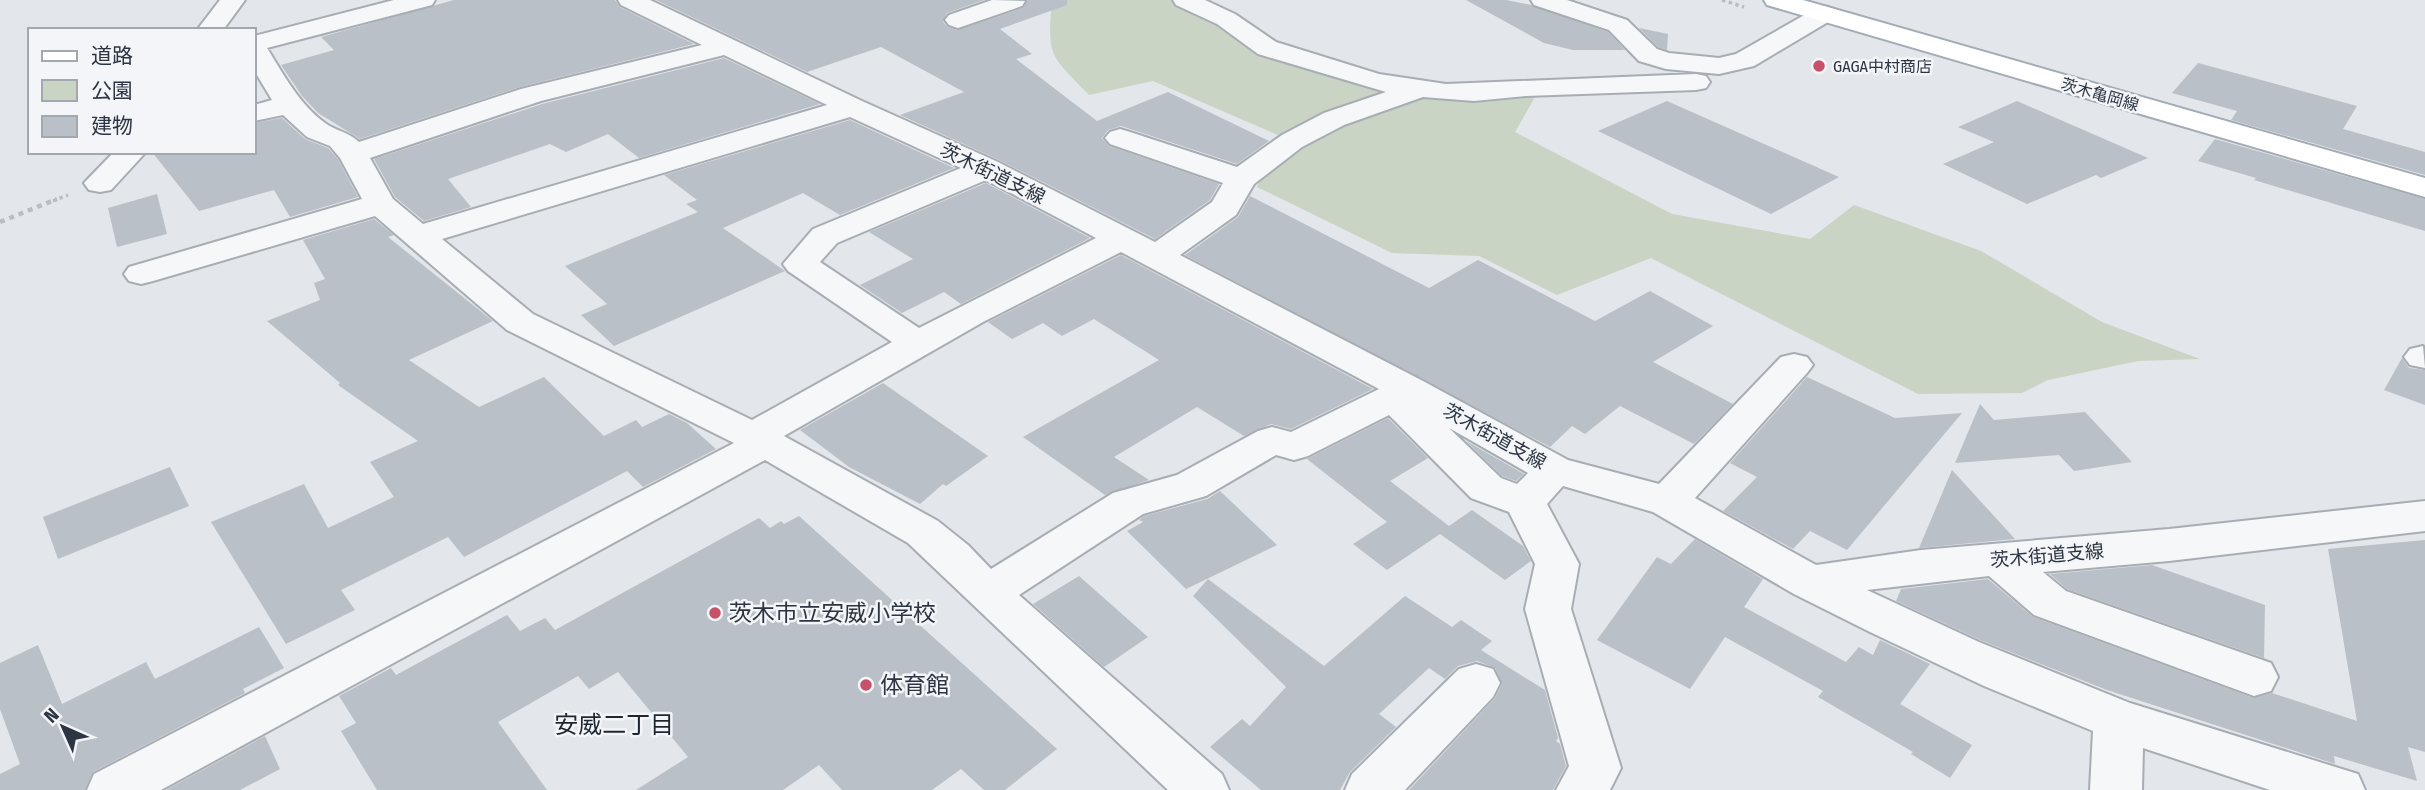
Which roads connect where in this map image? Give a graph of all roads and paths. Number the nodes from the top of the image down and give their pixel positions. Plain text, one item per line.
1 (233, 0) edge
2 (423, 0) edge
3 (631, 0) edge
4 (1010, 0) edge
5 (1185, 0) edge
6 (1543, 0) edge
7 (1776, 0) edge
8 (1824, 14) junction
9 (958, 20) dead end
10 (212, 28) edge
11 (256, 45) edge
12 (730, 46) junction
13 (256, 49) edge
14 (1696, 82) dead end
15 (1422, 89) junction
16 (289, 105) junction
17 (852, 107) junction
18 (256, 113) edge
19 (1120, 138) dead end
20 (129, 154) edge
21 (353, 154) junction
22 (987, 168) junction
23 (1241, 179) junction
24 (100, 183) joint
25 (2425, 188) edge
26 (380, 204) junction
27 (0, 222) edge
28 (417, 236) junction
29 (1121, 239) junction
30 (1156, 257) junction
31 (141, 274) dead end
32 (910, 338) dead end
33 (1794, 365) dead end
34 (1401, 393) junction
35 (759, 440) junction
36 (1539, 486) junction
37 (1668, 501) junction
38 (2425, 516) edge
39 (1998, 559) junction
40 (1810, 582) junction
41 (987, 593) junction
42 (2254, 677) dead end
43 (1476, 682) dead end
44 (2119, 720) junction
45 (113, 790) edge
46 (1203, 790) edge
47 (1371, 790) edge
48 (1582, 790) edge
49 (2116, 790) edge
50 (2339, 790) edge

1 - 10 street
2 - 11 street
3 - 12 street, 茨木街道支線
4 - 9 street
5 - 15 street
6 - 8 street
7 - 8 main road, 茨木亀岡線
8 - 25 main road, 茨木亀岡線
12 - 17 street, 茨木街道支線
12 - 21 street
13 - 16 street
14 - 15 street
15 - 23 street
16 - 18 street
16 - 21 street
17 - 22 street, 茨木街道支線
17 - 28 street
19 - 23 street
20 - 24 street
21 - 26 street
22 - 29 street, 茨木街道支線
22 - 32 street
23 - 30 street
24 - 27 path
26 - 28 street
26 - 31 street
28 - 35 street
29 - 30 street, 茨木街道支線
29 - 35 street
30 - 34 street, 茨木街道支線
33 - 37 street
34 - 36 street, 茨木街道支線
34 - 41 street
35 - 41 street
35 - 45 street
36 - 37 street, 茨木街道支線
36 - 48 street
37 - 40 street, 茨木街道支線
38 - 39 street, 茨木街道支線
39 - 40 street, 茨木街道支線
39 - 42 street
40 - 44 street
41 - 46 street
43 - 47 street
44 - 49 street
44 - 50 street

